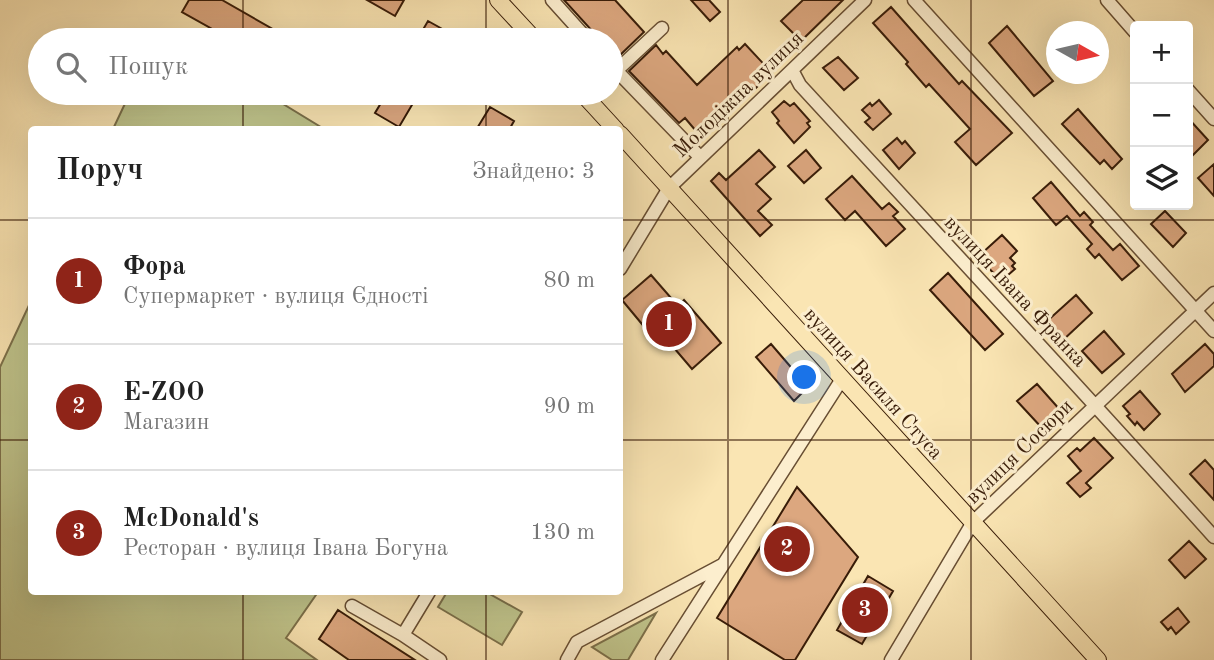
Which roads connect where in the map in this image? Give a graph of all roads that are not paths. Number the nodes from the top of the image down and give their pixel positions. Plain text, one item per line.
1 (498, 0) edge
2 (552, 0) edge
3 (865, 0) edge
4 (914, 0) edge
5 (1107, 0) edge
6 (1130, 26) edge
7 (524, 28) edge
8 (578, 28) edge
9 (662, 28) dead end
10 (623, 60) edge
11 (792, 70) junction
12 (623, 78) edge
13 (1193, 96) edge
14 (593, 105) edge
15 (1214, 119) edge
16 (612, 126) edge
17 (623, 137) edge
18 (699, 156) junction
19 (668, 188) junction
20 (623, 264) edge
21 (1214, 293) edge
22 (1195, 310) junction
23 (1214, 331) edge
24 (842, 379) junction
25 (1095, 404) junction
26 (973, 522) junction
27 (1214, 537) edge
28 (725, 564) junction
29 (427, 595) edge
30 (352, 606) dead end
31 (403, 635) junction
32 (440, 660) edge
33 (567, 660) edge
34 (662, 660) edge
35 (891, 660) edge
36 (1098, 660) edge

1 - 7 main road
2 - 8 street
3 - 11 street, Молодіжна вулиця
4 - 22 street
5 - 6 street
9 - 10 street
11 - 18 street, Молодіжна вулиця
11 - 25 street, вулиця Івана Франка
12 - 18 street
13 - 15 street
14 - 16 main road
17 - 19 main road, вулиця Василя Стуса
18 - 19 street, Молодіжна вулиця
19 - 20 street, Молодіжна вулиця
19 - 24 main road, вулиця Василя Стуса
21 - 22 street, вулиця Сосюри
22 - 23 street
22 - 25 street, вулиця Сосюри
24 - 26 main road, вулиця Василя Стуса
24 - 28 street
25 - 26 street, вулиця Сосюри
25 - 27 street, вулиця Івана Франка
26 - 35 street, вулиця Сосюри
26 - 36 main road, вулиця Василя Стуса
28 - 33 street
28 - 34 street
29 - 31 street
30 - 31 street
31 - 32 street

